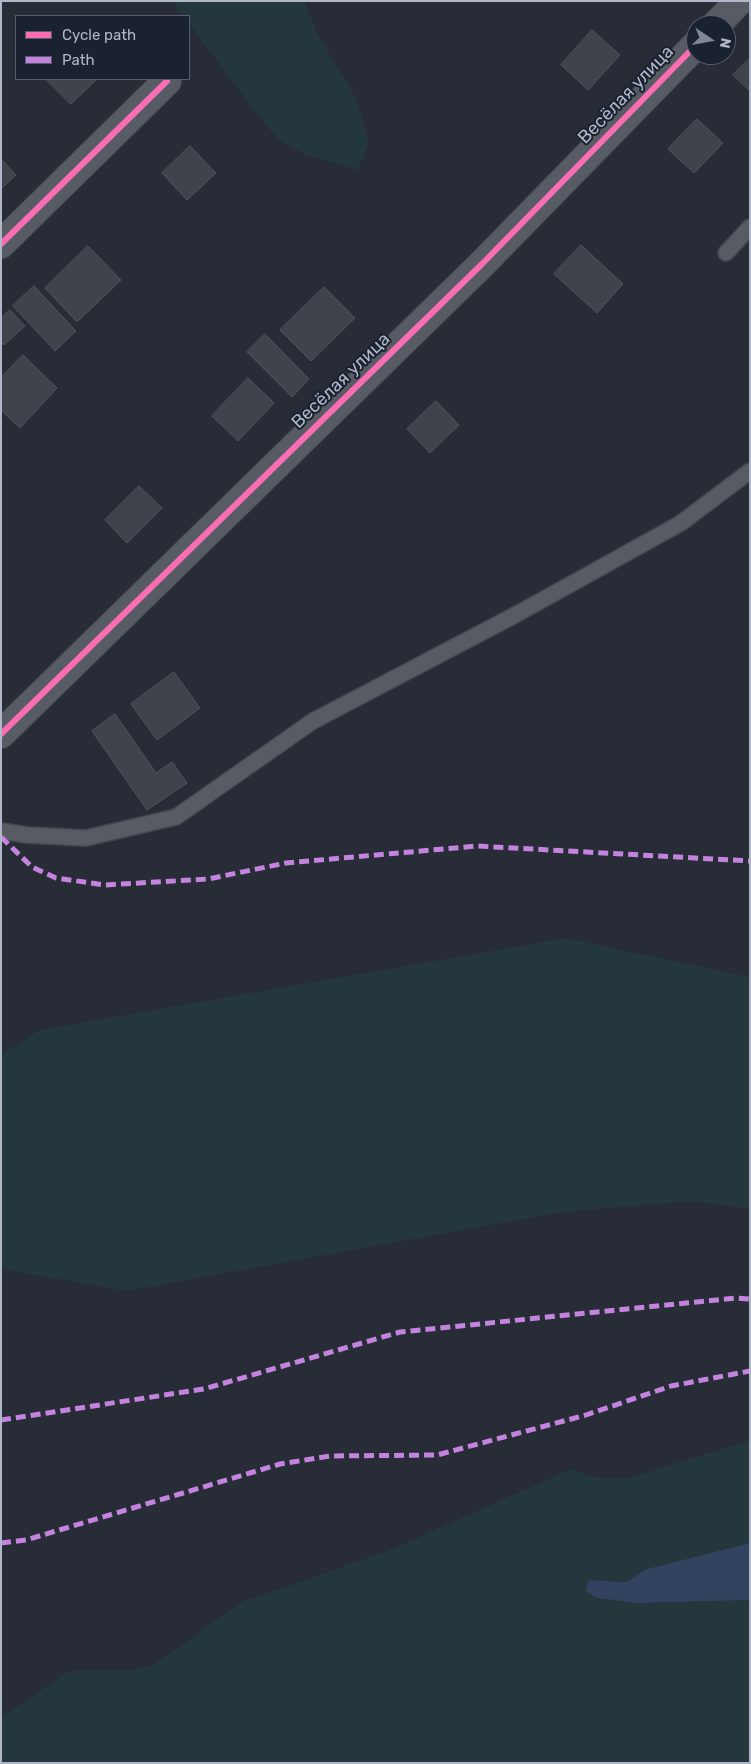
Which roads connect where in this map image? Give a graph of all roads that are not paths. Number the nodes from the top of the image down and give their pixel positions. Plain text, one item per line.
1 (739, 1) edge
2 (726, 15) edge
3 (686, 55) edge
4 (167, 81) dead end
5 (750, 227) edge
6 (1, 244) edge
7 (726, 253) dead end
8 (750, 472) edge
9 (1, 734) edge
10 (1, 830) edge

1 - 2 street
3 - 9 street, Весёлая улица
4 - 6 street
5 - 7 lane
8 - 10 lane

